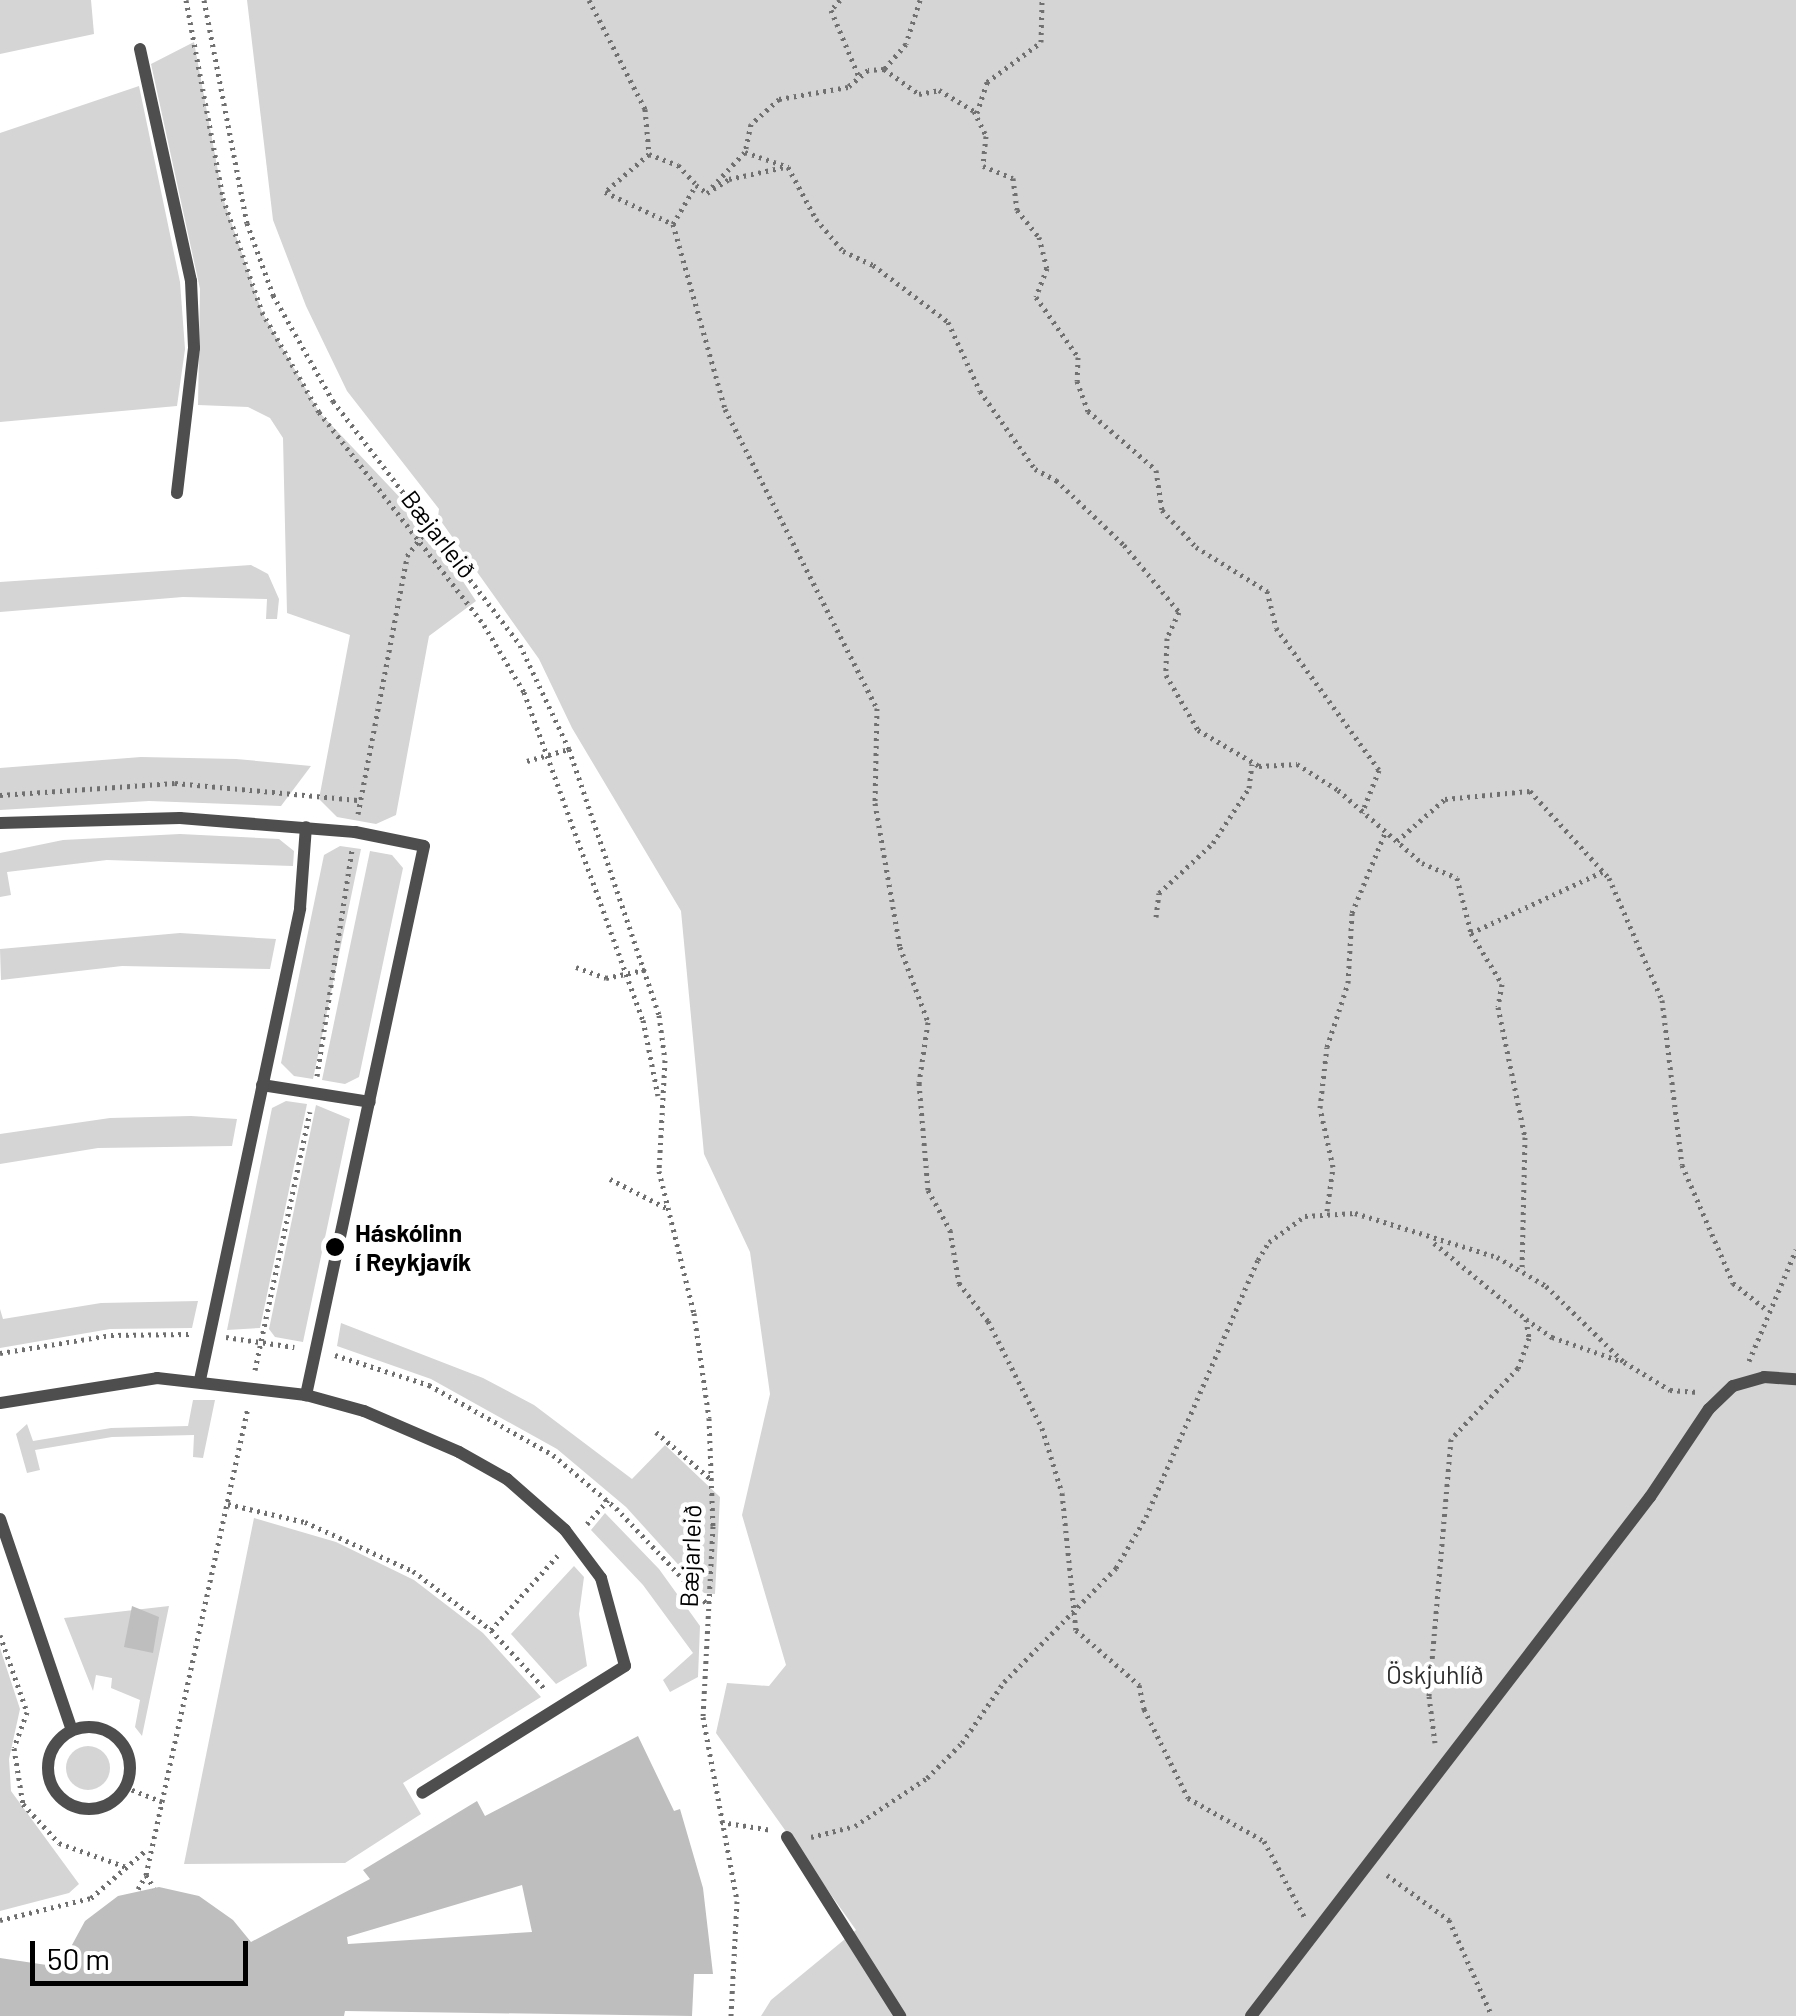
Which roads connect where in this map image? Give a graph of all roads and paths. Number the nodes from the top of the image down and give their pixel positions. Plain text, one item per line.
1 (186, 0) edge
2 (204, 0) edge
3 (590, 0) edge
4 (840, 0) edge
5 (920, 0) edge
6 (1042, 0) edge
7 (140, 49) dead end
8 (884, 69) junction
9 (859, 77) junction
10 (976, 116) junction
11 (745, 152) junction
12 (650, 154) junction
13 (788, 167) junction
14 (696, 185) junction
15 (707, 192) junction
16 (673, 224) junction
17 (177, 493) dead end
18 (430, 525) junction
19 (416, 537) junction
20 (569, 748) junction
21 (551, 754) junction
22 (1252, 760) junction
23 (527, 761) dead end
24 (0, 795) edge
25 (361, 800) junction
26 (1362, 814) junction
27 (0, 827) edge
28 (306, 827) junction
29 (355, 832) junction
30 (1384, 833) junction
31 (1398, 841) junction
32 (1603, 871) junction
33 (1156, 917) dead end
34 (1471, 934) junction
35 (576, 967) dead end
36 (645, 970) junction
37 (627, 975) junction
38 (262, 1086) junction
39 (314, 1092) junction
40 (659, 1099) junction
41 (370, 1102) junction
42 (610, 1178) dead end
43 (668, 1209) junction
44 (1327, 1211) junction
45 (1432, 1241) junction
46 (1796, 1250) edge
47 (1522, 1271) junction
48 (1767, 1310) junction
49 (1526, 1319) junction
50 (1624, 1362) junction
51 (1764, 1377) junction
52 (1796, 1379) edge
53 (200, 1380) junction
54 (252, 1385) junction
55 (1733, 1386) junction
56 (306, 1396) junction
57 (0, 1403) edge
58 (656, 1432) dead end
59 (713, 1482) junction
60 (608, 1500) dead end
61 (228, 1504) junction
62 (0, 1518) edge
63 (573, 1539) junction
64 (1074, 1617) junction
65 (491, 1630) junction
66 (0, 1635) edge
67 (544, 1688) dead end
68 (72, 1730) junction
69 (1445, 1761) junction
70 (125, 1787) junction
71 (422, 1793) dead end
72 (163, 1802) junction
73 (722, 1822) junction
74 (787, 1837) junction
75 (147, 1849) junction
76 (126, 1867) junction
77 (1383, 1872) dead end
78 (146, 1875) junction
79 (154, 1888) dead end
80 (138, 1889) dead end
81 (1338, 1902) junction
82 (0, 1920) edge
83 (730, 2016) edge
84 (900, 2016) edge
85 (1251, 2016) edge
86 (1492, 2016) edge

1 - 19 path, Bæjarleið
2 - 18 path, Bæjarleið
3 - 12 path
4 - 9 path
5 - 8 path
6 - 10 path
7 - 17 lane
8 - 9 path
8 - 10 path
9 - 11 path
10 - 26 path
11 - 13 path
11 - 15 path
12 - 14 path
12 - 16 path
13 - 15 path
13 - 22 path
14 - 15 path
14 - 16 path
16 - 64 path
18 - 19 path
18 - 20 path, Bæjarleið
19 - 21 path, Bæjarleið
19 - 25 path
20 - 21 path
20 - 36 path, Bæjarleið
21 - 23 path
21 - 37 path, Bæjarleið
22 - 26 path
22 - 33 path
24 - 25 path
25 - 29 path
26 - 30 path
27 - 28 lane
28 - 29 lane
28 - 38 lane
29 - 39 path
29 - 41 lane
30 - 31 path
30 - 44 path
31 - 32 path
31 - 34 path
32 - 34 path
32 - 48 path
34 - 47 path
35 - 37 path
36 - 37 path
36 - 40 path, Bæjarleið
37 - 40 path, Bæjarleið
38 - 39 lane
38 - 53 lane
39 - 41 lane
39 - 54 path
40 - 43 path, Bæjarleið
41 - 56 lane
42 - 43 path
43 - 59 path, Bæjarleið
44 - 45 path
44 - 64 path
45 - 47 path
45 - 49 path
46 - 48 path
47 - 50 path
48 - 51 path
49 - 50 path
49 - 69 path
50 - 55 path
51 - 52 lane
51 - 55 lane
53 - 54 lane
53 - 57 lane
54 - 56 lane
54 - 61 path
55 - 69 lane
56 - 63 lane
58 - 59 path
59 - 73 path, Bæjarleið
60 - 63 path
61 - 65 path
61 - 72 path
62 - 68 lane
63 - 65 path
63 - 71 lane
64 - 74 path
64 - 81 path
65 - 67 path
66 - 76 path
68 - 70 lane
68 - 70 lane
69 - 81 lane
70 - 72 path
72 - 75 path
73 - 74 path
73 - 83 path, Bæjarleið
74 - 84 lane
75 - 76 path
75 - 78 path
76 - 82 path
77 - 86 path
78 - 79 path
78 - 80 path
81 - 85 lane

